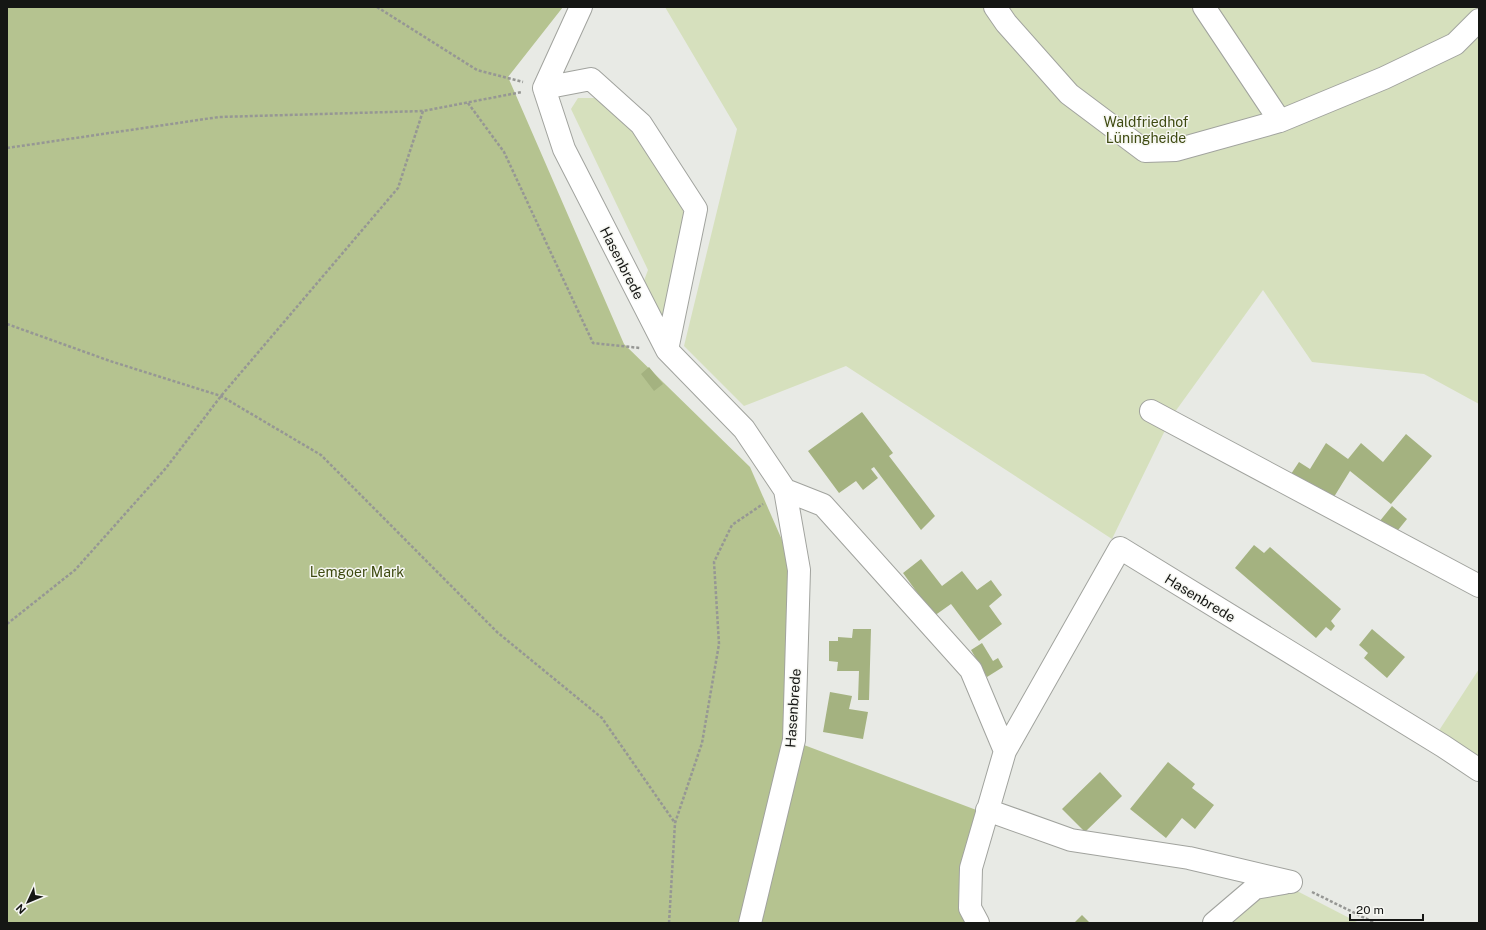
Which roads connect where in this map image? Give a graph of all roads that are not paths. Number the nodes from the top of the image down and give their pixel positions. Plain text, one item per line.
1 (581, 7) edge
2 (995, 7) edge
3 (1204, 7) edge
4 (1479, 20) edge
5 (544, 88) junction
6 (1280, 121) junction
7 (667, 350) junction
8 (1151, 411) dead end
9 (786, 490) junction
10 (1479, 586) edge
11 (1004, 751) junction
12 (1479, 770) edge
13 (987, 810) junction
14 (750, 923) edge
15 (978, 923) edge
16 (1214, 923) edge

1 - 5 street
2 - 6 street
3 - 6 street
4 - 6 street
5 - 7 street, Hasenbrede
5 - 7 street
7 - 9 street, Hasenbrede
8 - 10 street
9 - 11 street
9 - 14 street, Hasenbrede
11 - 12 street, Hasenbrede
11 - 13 street, Hasenbrede
13 - 15 street, Hasenbrede
13 - 16 street

